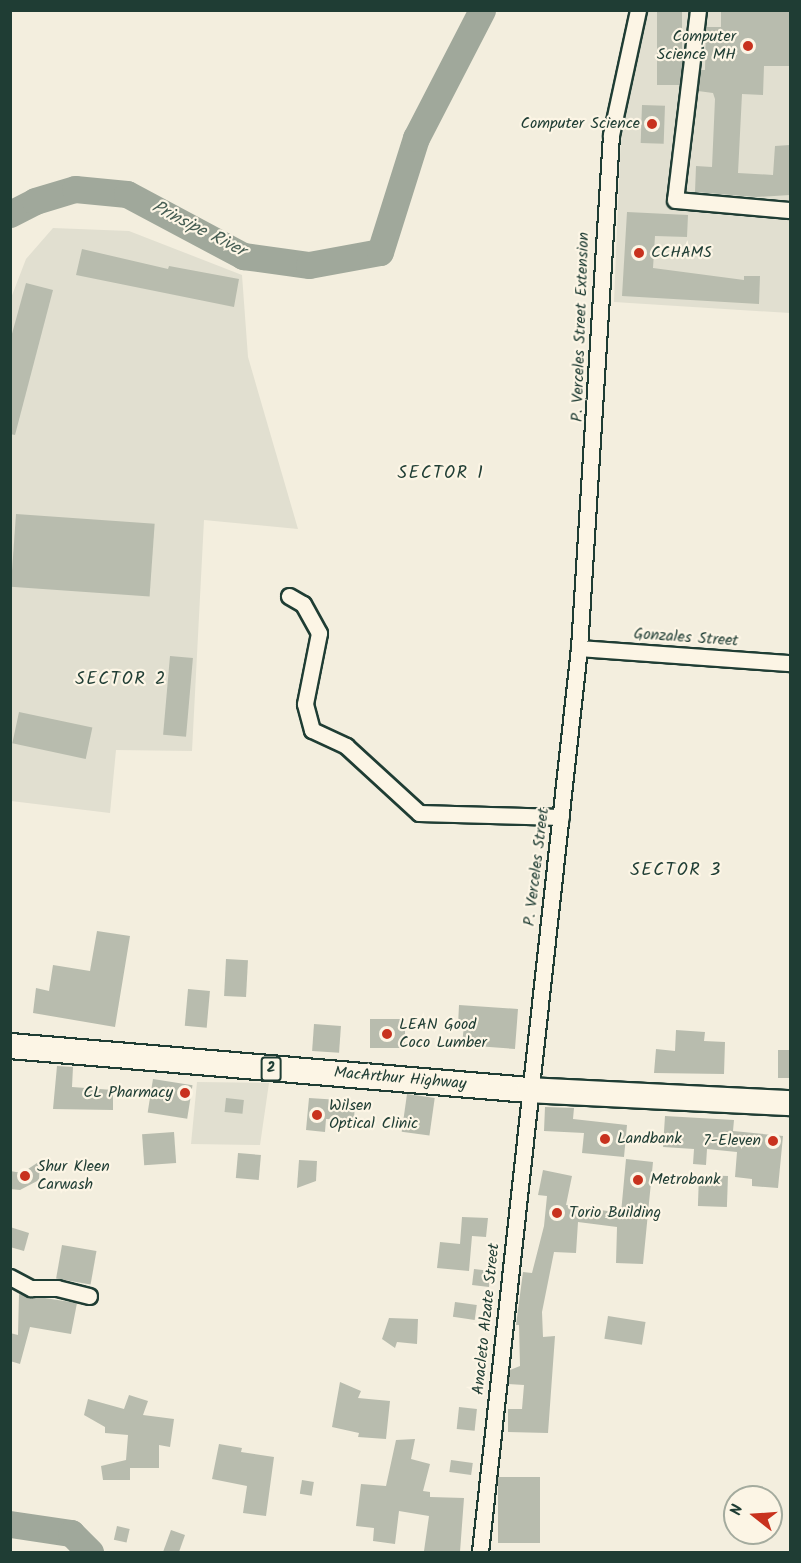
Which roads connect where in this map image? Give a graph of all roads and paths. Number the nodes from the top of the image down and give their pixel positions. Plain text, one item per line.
1 (638, 10) edge
2 (698, 10) edge
3 (790, 210) edge
4 (289, 596) dead end
5 (579, 648) junction
6 (790, 663) edge
7 (561, 817) junction
8 (10, 1046) edge
9 (529, 1090) junction
10 (790, 1103) edge
11 (10, 1277) edge
12 (89, 1296) dead end
13 (480, 1552) edge

1 - 5 street, P. Verceles Street Extension
2 - 3 street
4 - 7 street
5 - 6 street, Gonzales Street
5 - 7 street, P. Verceles Street
7 - 9 street, P. Verceles Street
8 - 9 highway, MacArthur Highway / 2
9 - 10 highway, MacArthur Highway / 2
9 - 13 street, Anacleto Alzate Street
11 - 12 street

